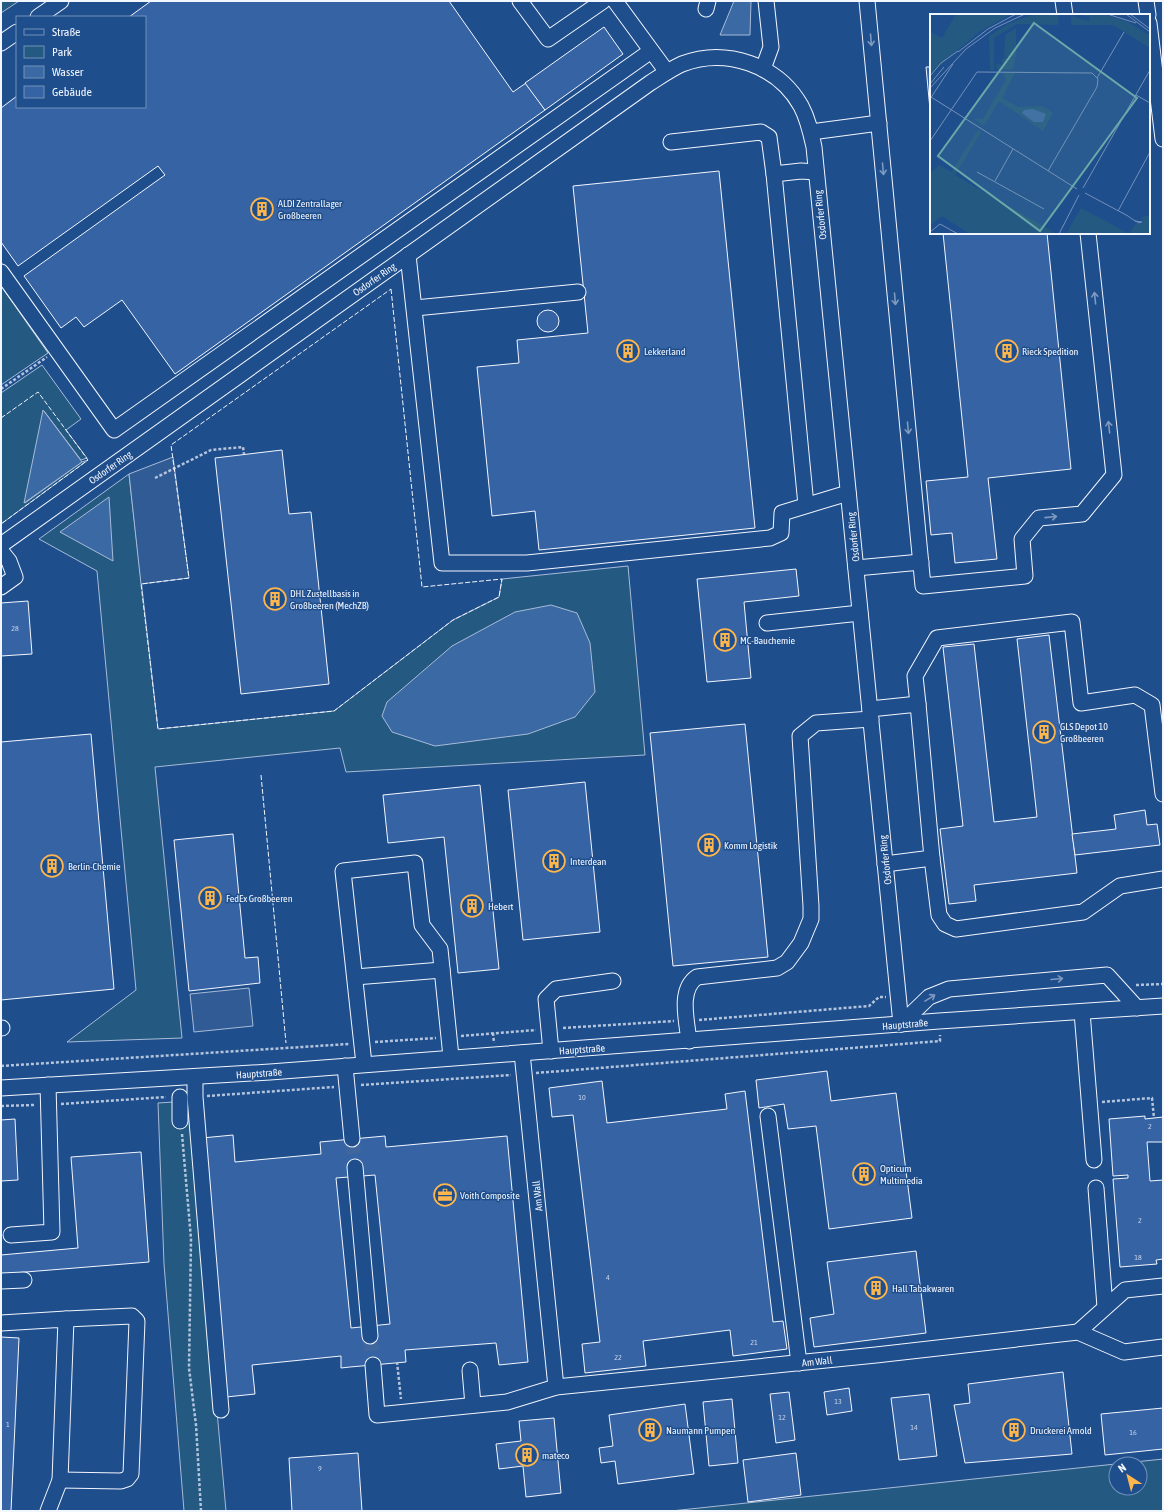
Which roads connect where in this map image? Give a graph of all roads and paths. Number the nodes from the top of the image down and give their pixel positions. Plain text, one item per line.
1 (61, 1) edge
2 (520, 1) edge
3 (603, 1) edge
4 (615, 1) edge
5 (766, 1) edge
6 (867, 1) edge
7 (1063, 1) edge
8 (1146, 1) edge
9 (1065, 14) edge
10 (1148, 14) edge
11 (39, 16) edge
12 (1150, 31) edge
13 (16, 33) edge
14 (1, 43) edge
15 (651, 51) junction
16 (762, 69) junction
17 (667, 72) junction
18 (879, 123) junction
19 (811, 132) junction
20 (1163, 139) edge
21 (671, 142) dead end
22 (816, 172) junction
23 (774, 174) junction
24 (1088, 234) edge
25 (408, 255) junction
26 (1, 272) edge
27 (578, 292) dead end
28 (415, 308) junction
29 (57, 350) junction
30 (1, 389) edge
31 (244, 454) dead end
32 (155, 478) dead end
33 (848, 493) junction
34 (806, 505) junction
35 (1, 545) edge
36 (1, 551) edge
37 (920, 562) junction
38 (856, 568) junction
39 (1, 587) edge
40 (860, 613) junction
41 (767, 623) dead end
42 (918, 704) junction
43 (870, 714) junction
44 (1163, 794) edge
45 (932, 858) junction
46 (885, 864) junction
47 (1163, 879) edge
48 (442, 970) junction
49 (355, 977) junction
50 (613, 981) dead end
51 (1163, 1006) edge
52 (1137, 1008) junction
53 (1082, 1012) junction
54 (901, 1024) junction
55 (940, 1032) dead end
56 (493, 1033) dead end
57 (690, 1041) junction
58 (494, 1044) dead end
59 (551, 1051) junction
60 (522, 1053) junction
61 (451, 1057) junction
62 (364, 1064) junction
63 (1, 1066) edge
64 (345, 1066) junction
65 (1, 1071) edge
66 (524, 1074) junction
67 (195, 1077) junction
68 (48, 1085) junction
69 (347, 1086) junction
70 (1, 1088) edge
71 (188, 1097) junction
72 (1089, 1103) junction
73 (49, 1104) junction
74 (1, 1106) edge
75 (768, 1116) dead end
76 (1154, 1118) dead end
77 (180, 1121) joint
78 (352, 1139) tunnel mouth
79 (1094, 1160) dead end
80 (354, 1167) tunnel mouth
81 (1096, 1188) dead end
82 (11, 1235) dead end
83 (24, 1280) dead end
84 (1, 1281) edge
85 (1163, 1286) edge
86 (1105, 1307) junction
87 (66, 1319) junction
88 (1, 1323) edge
89 (1078, 1332) junction
90 (370, 1336) tunnel mouth
91 (1163, 1347) edge
92 (397, 1362) dead end
93 (799, 1363) junction
94 (373, 1365) tunnel mouth
95 (470, 1370) dead end
96 (556, 1387) junction
97 (401, 1402) dead end
98 (473, 1405) junction
99 (221, 1410) dead end
100 (60, 1480) junction
101 (48, 1511) edge
102 (201, 1511) edge

1 - 11 street
2 - 3 street
4 - 15 street
5 - 16 street
6 -> 18 street
7 - 9 street
8 - 10 street
12 - 20 street
13 - 14 street
15 - 17 street
15 - 29 street
16 - 17 street, Osdorfer Ring
16 - 19 street, Osdorfer Ring
17 - 25 street, Osdorfer Ring
18 - 19 street
18 -> 37 street
19 - 22 street, Osdorfer Ring
21 - 23 street
22 - 23 street
22 - 33 street, Osdorfer Ring
23 - 34 street
37 -> 24 street
25 - 28 street
25 - 35 street, Osdorfer Ring
26 - 29 street
27 - 28 street
28 - 34 street
29 - 30 path
31 - 32 path
33 - 34 street
33 - 38 street, Osdorfer Ring
36 - 39 street
37 - 38 street
38 - 40 street, Osdorfer Ring
40 - 41 street
40 - 43 street, Osdorfer Ring
42 - 43 street
42 - 44 street
42 - 45 street
43 - 46 street, Osdorfer Ring
43 - 57 street
45 - 46 street
45 - 47 street
46 - 54 street, Osdorfer Ring
48 - 49 street
48 - 49 street
48 - 61 street
49 - 62 street
50 - 59 street
51 - 52 street, Hauptstraße
52 - 53 street, Hauptstraße
54 -> 52 street
53 - 54 street, Hauptstraße
53 - 72 street
54 - 57 street, Hauptstraße
55 - 66 path
56 - 58 path
57 - 59 street, Hauptstraße
59 - 60 street, Hauptstraße
60 - 61 street, Hauptstraße
60 - 66 street, Am Wall
61 - 62 street, Hauptstraße
62 - 64 street, Hauptstraße
63 - 65 path
64 - 67 street, Hauptstraße
64 - 69 street
66 - 69 path
66 - 96 street, Am Wall
67 - 68 street, Hauptstraße
67 - 71 street
68 - 70 street, Hauptstraße
68 - 73 street
69 - 71 path
69 - 78 street
71 - 73 path
71 - 77 street
71 - 99 street
72 - 76 path
72 - 79 street
73 - 74 path
73 - 82 street
75 - 93 street
77 - 102 path
80 - 90 street
81 - 86 street
83 - 84 street
85 - 86 street
86 - 89 street
87 - 88 street
87 - 100 street
87 - 100 street
89 - 91 street
89 - 93 street, Am Wall
92 - 97 path
93 - 96 street, Am Wall
94 - 98 street, Am Wall
95 - 98 street
96 - 98 street, Am Wall
100 - 101 street

